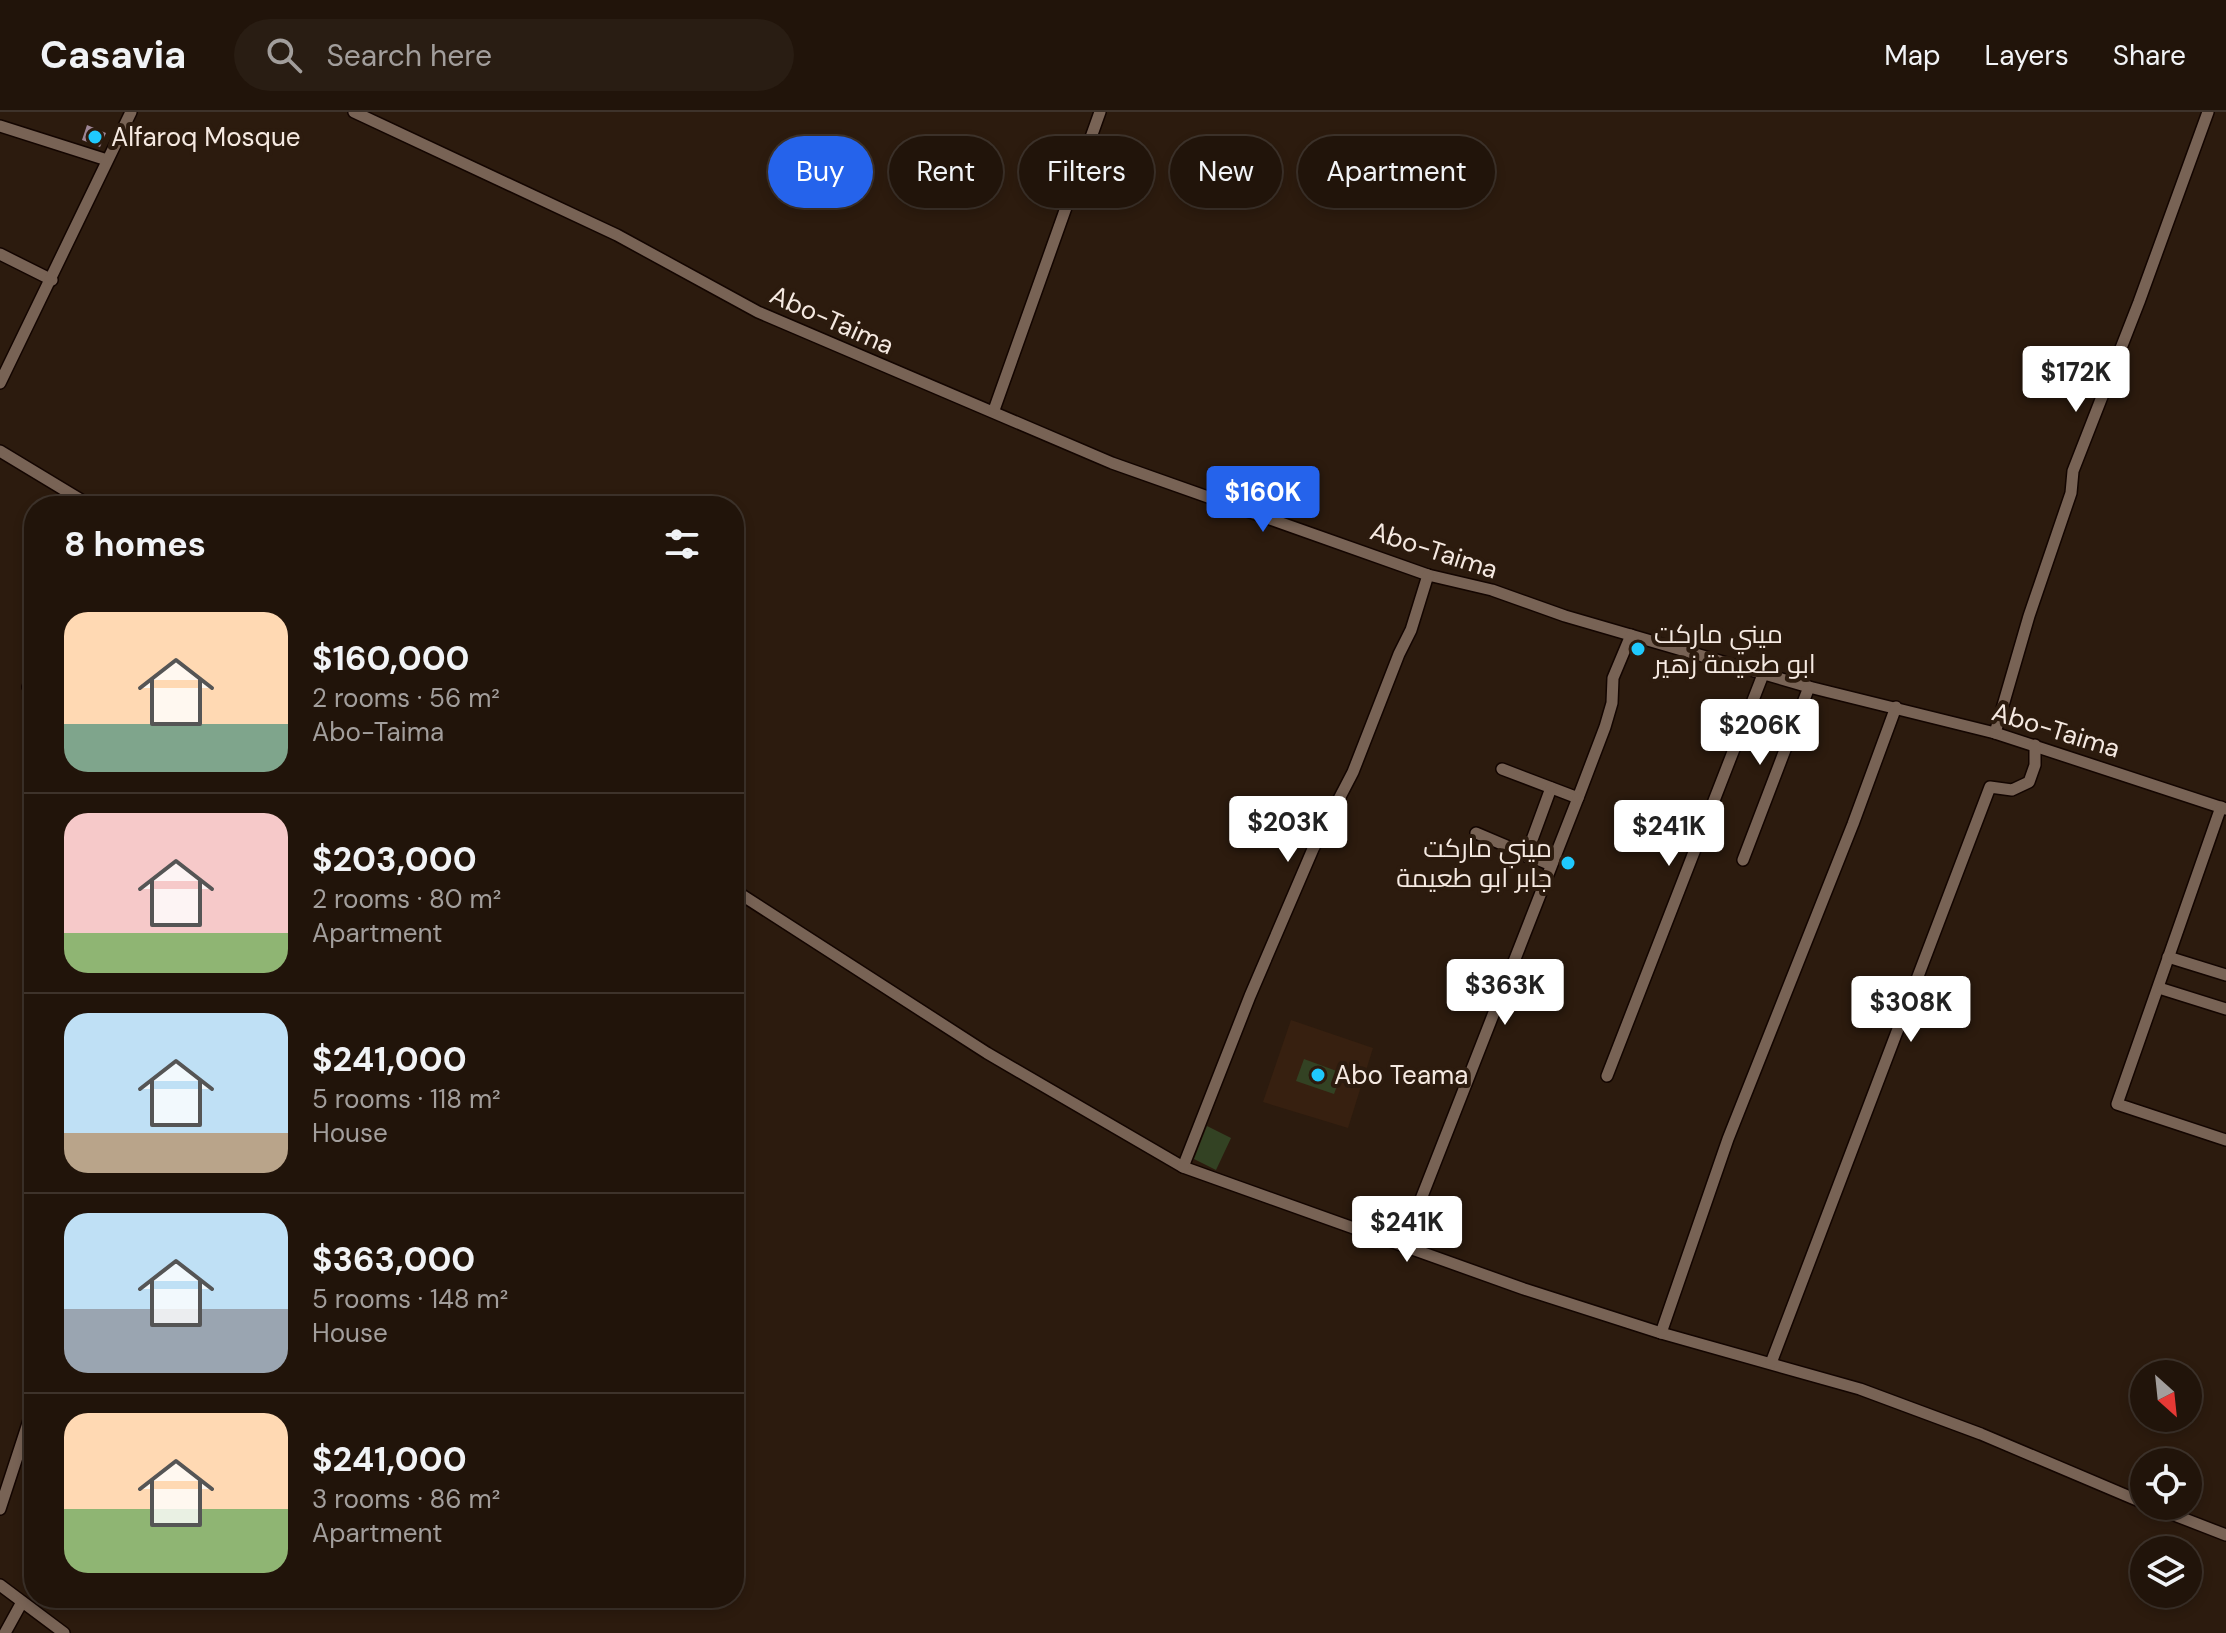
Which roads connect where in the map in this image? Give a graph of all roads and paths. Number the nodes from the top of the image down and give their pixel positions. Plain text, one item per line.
1 (131, 112) edge
2 (354, 112) edge
3 (1100, 112) edge
4 (2208, 112) edge
5 (0, 126) edge
6 (107, 160) junction
7 (0, 254) edge
8 (52, 280) junction
9 (0, 383) edge
10 (994, 410) junction
11 (0, 451) edge
12 (74, 496) edge
13 (1428, 575) junction
14 (1631, 635) junction
15 (1764, 672) junction
16 (1809, 687) junction
17 (1896, 707) junction
18 (1995, 733) junction
19 (2035, 745) junction
20 (1502, 769) dead end
21 (1551, 788) junction
22 (1578, 798) junction
23 (2224, 808) edge
24 (1476, 833) dead end
25 (1526, 856) junction
26 (1743, 860) dead end
27 (1551, 865) junction
28 (744, 896) edge
29 (2168, 957) junction
30 (2226, 975) edge
31 (2159, 988) junction
32 (2226, 1009) edge
33 (1607, 1076) dead end
34 (2226, 1140) edge
35 (1183, 1167) junction
36 (1403, 1245) junction
37 (1661, 1333) junction
38 (1771, 1363) junction
39 (24, 1436) edge
40 (2130, 1497) edge
41 (0, 1509) edge
42 (2187, 1520) edge
43 (2226, 1535) edge
44 (0, 1585) edge
45 (22, 1602) joint
46 (30, 1608) edge
47 (5, 1633) edge
48 (64, 1633) edge

1 - 6 street
2 - 10 street, Abo-Taima
3 - 10 street
4 - 18 street
5 - 6 street
6 - 8 street
7 - 8 street
8 - 9 street
10 - 13 street, Abo-Taima
11 - 12 street
13 - 14 street, Abo-Taima
13 - 35 street
14 - 15 street, Abo-Taima
14 - 22 street
15 - 16 street, Abo-Taima
15 - 33 street
16 - 17 street, Abo-Taima
16 - 26 street
17 - 18 street, Abo-Taima
17 - 37 street
18 - 19 street, Abo-Taima
19 - 23 street, Abo-Taima
19 - 38 street
20 - 21 street
21 - 22 street
21 - 25 street
22 - 27 street
23 - 29 street
24 - 25 street
25 - 27 street
27 - 36 street
28 - 35 street
29 - 30 street
29 - 31 street
31 - 32 street
31 - 34 street
35 - 36 street
36 - 37 street
37 - 38 street
38 - 40 street
39 - 41 street
42 - 43 street
44 - 45 street
45 - 47 street
46 - 48 street

